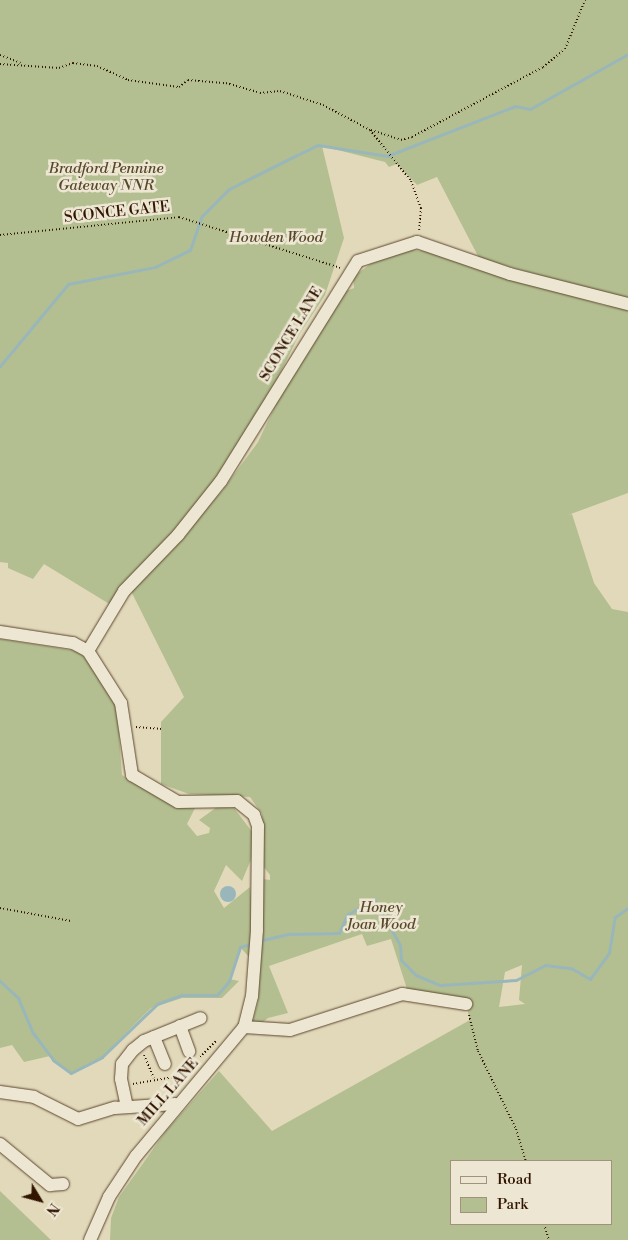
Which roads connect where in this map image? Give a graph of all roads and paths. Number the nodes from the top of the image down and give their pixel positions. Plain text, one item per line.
1 (584, 0) edge
2 (0, 55) edge
3 (0, 64) edge
4 (24, 65) junction
5 (370, 130) junction
6 (0, 235) edge
7 (417, 242) junction
8 (349, 270) junction
9 (628, 304) edge
10 (0, 632) edge
11 (88, 651) junction
12 (127, 725) junction
13 (163, 729) dead end
14 (0, 908) edge
15 (71, 921) dead end
16 (466, 1004) joint
17 (201, 1018) dead end
18 (180, 1026) junction
19 (244, 1027) junction
20 (154, 1037) junction
21 (139, 1045) junction
22 (189, 1051) dead end
23 (165, 1064) dead end
24 (154, 1078) dead end
25 (0, 1092) edge
26 (175, 1104) junction
27 (127, 1108) junction
28 (0, 1144) edge
29 (526, 1160) edge
30 (63, 1184) dead end
31 (544, 1225) edge
32 (90, 1240) edge
33 (549, 1240) edge

1 - 5 path
2 - 4 path
3 - 4 path
4 - 5 path
5 - 7 path
6 - 8 path, SCONCE GATE
7 - 8 street
7 - 9 street
8 - 11 street, SCONCE LANE
10 - 11 street
11 - 12 street, MILL LANE
12 - 13 path
12 - 19 street, MILL LANE
14 - 15 path
16 - 19 street
16 - 29 path
17 - 18 street
18 - 20 street
18 - 22 street
19 - 26 street, MILL LANE
20 - 21 street
20 - 23 street
21 - 24 path
21 - 27 street
25 - 27 street
26 - 27 street
26 - 32 street, MILL LANE
28 - 30 street
31 - 33 path

